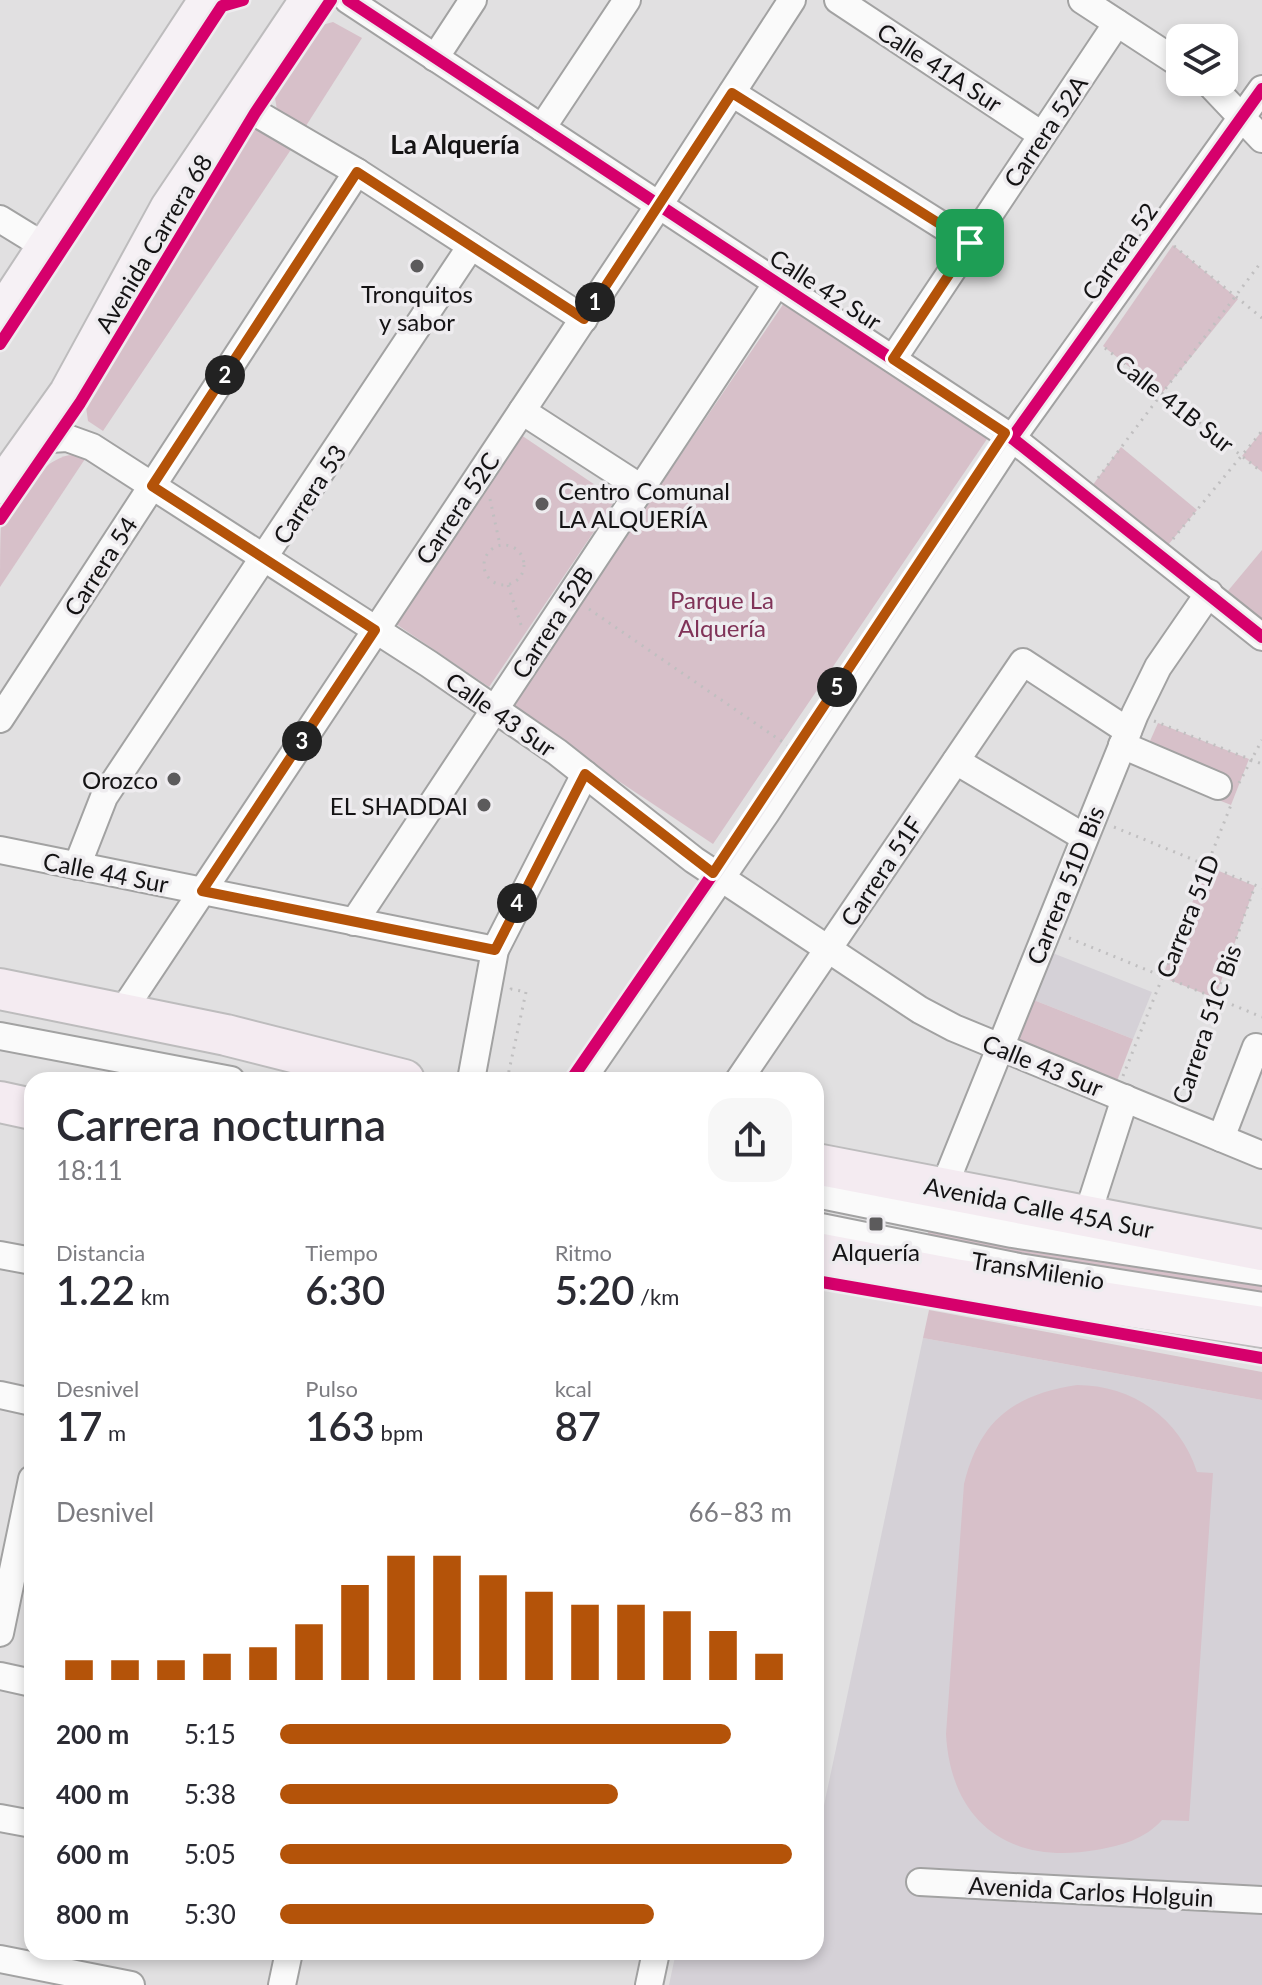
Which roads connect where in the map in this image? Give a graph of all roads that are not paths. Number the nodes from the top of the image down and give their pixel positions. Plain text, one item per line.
1 (206, 0) edge
2 (307, 0) edge
3 (348, 0) edge
4 (473, 0) edge
5 (627, 0) edge
6 (792, 0) edge
7 (838, 0) edge
8 (1082, 0) edge
9 (1117, 23) junction
10 (1166, 55) edge
11 (435, 58) junction
12 (1262, 89) edge
13 (732, 93) junction
14 (1222, 96) edge
15 (239, 103) junction
16 (1243, 116) junction
17 (542, 128) junction
18 (1042, 135) junction
19 (1262, 139) edge
20 (357, 172) junction
21 (659, 205) junction
22 (0, 219) edge
23 (970, 243) junction
24 (44, 246) junction
25 (471, 246) junction
26 (777, 283) junction
27 (0, 314) edge
28 (584, 319) junction
29 (893, 359) junction
30 (522, 411) junction
31 (1012, 438) junction
32 (34, 440) junction
33 (0, 486) edge
34 (152, 486) junction
35 (641, 488) junction
36 (265, 560) junction
37 (1209, 593) junction
38 (375, 630) junction
39 (1262, 637) edge
40 (495, 710) junction
41 (0, 719) edge
42 (1128, 730) junction
43 (956, 761) junction
44 (585, 774) junction
45 (1218, 786) dead end
46 (1088, 828) junction
47 (0, 850) edge
48 (77, 866) junction
49 (721, 878) junction
50 (202, 891) junction
51 (354, 922) junction
52 (828, 949) junction
53 (495, 950) junction
54 (0, 989) edge
55 (0, 1009) edge
56 (120, 1015) junction
57 (0, 1036) edge
58 (0, 1046) edge
59 (1000, 1047) junction
60 (1256, 1047) dead end
61 (124, 1072) edge
62 (189, 1072) edge
63 (324, 1072) edge
64 (374, 1072) edge
65 (472, 1072) edge
66 (588, 1072) edge
67 (744, 1072) edge
68 (1120, 1097) junction
69 (0, 1102) edge
70 (24, 1107) edge
71 (1221, 1138) junction
72 (1262, 1155) edge
73 (824, 1166) edge
74 (943, 1189) junction
75 (824, 1196) edge
76 (1087, 1216) junction
77 (824, 1228) edge
78 (1262, 1250) edge
79 (0, 1255) edge
80 (824, 1255) edge
81 (24, 1260) edge
82 (1262, 1272) edge
83 (1262, 1306) edge
84 (1262, 1327) edge
85 (0, 1395) edge
86 (24, 1400) edge
87 (24, 1510) edge
88 (17, 1538) edge
89 (0, 1633) edge
90 (0, 1676) edge
91 (24, 1681) edge
92 (0, 1818) edge
93 (24, 1822) edge
94 (920, 1882) dead end
95 (1262, 1900) edge
96 (0, 1959) edge
97 (287, 1960) edge
98 (654, 1960) edge
99 (131, 1985) edge
100 (282, 1985) edge
101 (649, 1985) edge

1 - 24 main road
2 - 15 main road, Avenida Carrera 68
3 - 11 street, Calle 42 Sur
4 - 11 street
5 - 17 street
6 - 13 street, Carrera 52C
7 - 18 street, Calle 41A Sur
8 - 9 street
9 - 10 street
9 - 18 street, Carrera 52A
11 - 17 street, Calle 42 Sur
12 - 16 street, Carrera 52
13 - 21 street, Carrera 52C
13 - 23 street
14 - 16 street
15 - 20 street
15 - 32 main road, Avenida Carrera 68
16 - 19 street
16 - 31 street, Carrera 52
17 - 21 street, Calle 42 Sur
18 - 23 street, Carrera 52A
20 - 25 street
20 - 34 street, Carrera 54
21 - 26 street, Calle 42 Sur
21 - 28 street, Carrera 52C
22 - 24 street
23 - 29 street, Carrera 52A
24 - 27 main road
25 - 28 street
25 - 36 street, Carrera 53
26 - 29 street, Calle 42 Sur
26 - 35 street, Carrera 52B
28 - 30 street, Carrera 52C
29 - 31 street, Calle 42 Sur
30 - 35 street
30 - 38 street, Carrera 52C
31 - 37 street, Calle 42 Sur
31 - 49 street, Carrera 52
32 - 33 main road, Avenida Carrera 68
32 - 34 street, Calle 43 Sur
34 - 36 street, Calle 43 Sur
34 - 41 street, Carrera 54
35 - 40 street, Carrera 52B
36 - 38 street, Calle 43 Sur
36 - 48 street, Carrera 53
37 - 39 street, Calle 42 Sur
37 - 42 street, Carrera 51D Bis
38 - 40 street, Calle 43 Sur
38 - 50 street, Carrera 52C
40 - 44 street, Calle 43 Sur
40 - 51 street, Carrera 52B
42 - 43 street, Carrera 51F
42 - 45 street
42 - 46 street, Carrera 51D Bis
43 - 46 street
43 - 52 street, Carrera 51F
44 - 49 street, Calle 43 Sur
44 - 53 street
46 - 59 street, Carrera 51D Bis
47 - 48 street, Calle 44 Sur
48 - 50 street, Calle 44 Sur
49 - 52 street, Calle 43 Sur
49 - 66 street, Carrera 52
50 - 51 street, Calle 44 Sur
50 - 56 street, Carrera 52C
51 - 53 street, Calle 44 Sur
52 - 59 street, Calle 43 Sur
52 - 67 street, Carrera 51F
53 - 65 street
54 - 56 highway
55 - 63 highway
56 - 64 highway
57 - 62 street
58 - 61 street
59 - 68 street, Calle 43 Sur
59 - 74 street, Carrera 51D Bis
60 - 71 street
68 - 71 street, Calle 43 Sur
68 - 76 street
69 - 70 highway
71 - 72 street, Calle 43 Sur
73 - 74 highway, Avenida Calle 45A Sur
74 - 76 highway, Avenida Calle 45A Sur
75 - 82 street, TransMilenio
76 - 78 highway, Avenida Calle 45A Sur
77 - 83 street, TransMilenio
79 - 81 street
80 - 84 highway
85 - 86 street
87 - 88 street
88 - 89 street
90 - 91 street
92 - 93 street
94 - 95 street, Avenida Carlos Holguin
96 - 99 street
97 - 100 street
98 - 101 street

